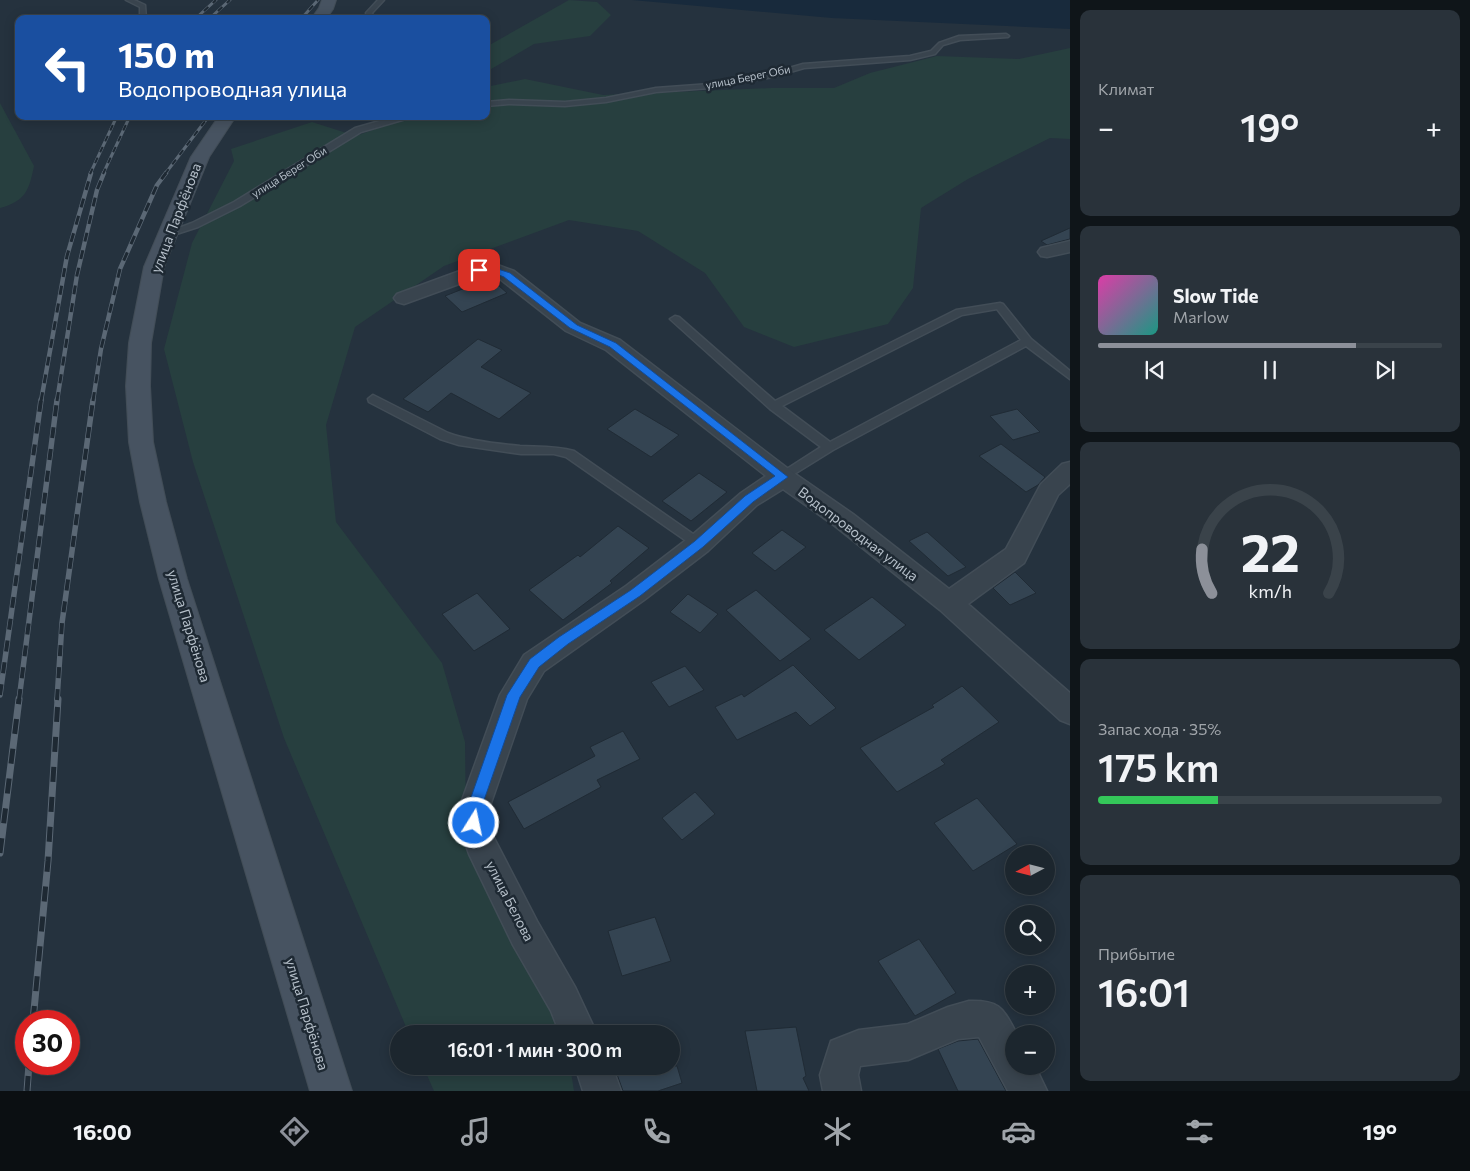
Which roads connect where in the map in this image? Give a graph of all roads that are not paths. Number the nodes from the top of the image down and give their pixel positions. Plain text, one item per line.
1 (129, 0) edge
2 (330, 0) edge
3 (381, 0) edge
4 (143, 15) edge
5 (321, 15) edge
6 (370, 15) edge
7 (1006, 36) dead end
8 (490, 104) edge
9 (225, 120) edge
10 (389, 120) edge
11 (167, 234) junction
12 (1070, 246) edge
13 (1047, 252) dead end
14 (404, 298) dead end
15 (675, 319) dead end
16 (1027, 341) junction
17 (1070, 376) edge
18 (373, 399) dead end
19 (774, 406) junction
20 (829, 447) junction
21 (1070, 470) edge
22 (783, 477) junction
23 (699, 544) junction
24 (949, 603) junction
25 (1070, 711) edge
26 (575, 1025) edge
27 (1005, 1048) edge
28 (596, 1075) edge
29 (1019, 1075) edge
30 (331, 1091) edge
31 (602, 1091) edge
32 (842, 1091) edge
33 (1028, 1091) edge

1 - 4 lane
2 - 5 main road
3 - 6 lane
7 - 8 lane, улица Берег Оби
9 - 11 main road, улица Парфёнова
10 - 11 lane, улица Берег Оби
11 - 30 main road, улица Парфёнова
12 - 13 street
14 - 22 street, Водопроводная улица
15 - 19 lane
16 - 17 lane
16 - 19 lane
16 - 20 lane
18 - 23 lane
19 - 20 lane
20 - 22 lane
21 - 24 street
22 - 23 street, улица Белова
22 - 24 street, Водопроводная улица
23 - 26 street, улица Белова
24 - 25 street, Водопроводная улица
27 - 32 street
28 - 31 street
29 - 33 street

